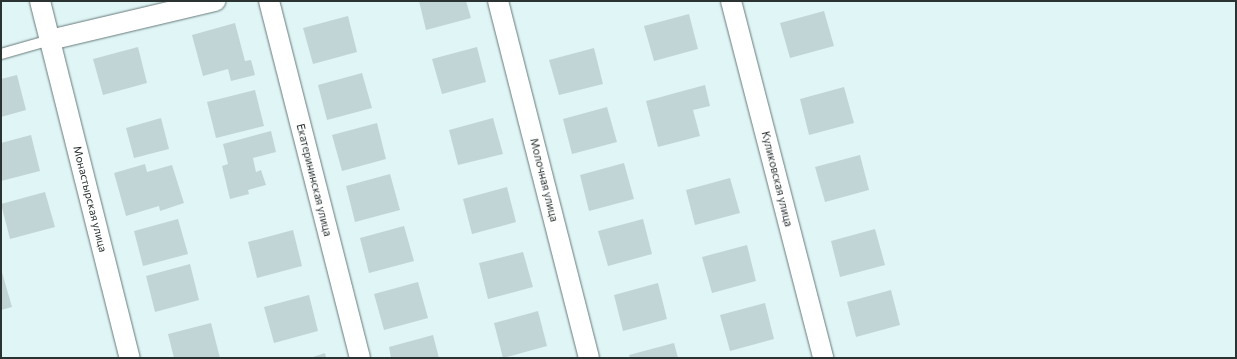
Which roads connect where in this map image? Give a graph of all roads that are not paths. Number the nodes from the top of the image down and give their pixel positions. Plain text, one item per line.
1 (40, 1) edge
2 (214, 1) edge
3 (269, 1) edge
4 (498, 1) edge
5 (731, 1) edge
6 (50, 40) junction
7 (1, 54) edge
8 (130, 358) edge
9 (360, 358) edge
10 (589, 358) edge
11 (823, 358) edge

1 - 6 street, Монастырская улица
2 - 6 street
3 - 9 street, Екатерининская улица
4 - 10 street, Молочная улица
5 - 11 street, Куликовская улица
6 - 7 lane
6 - 8 street, Монастырская улица

